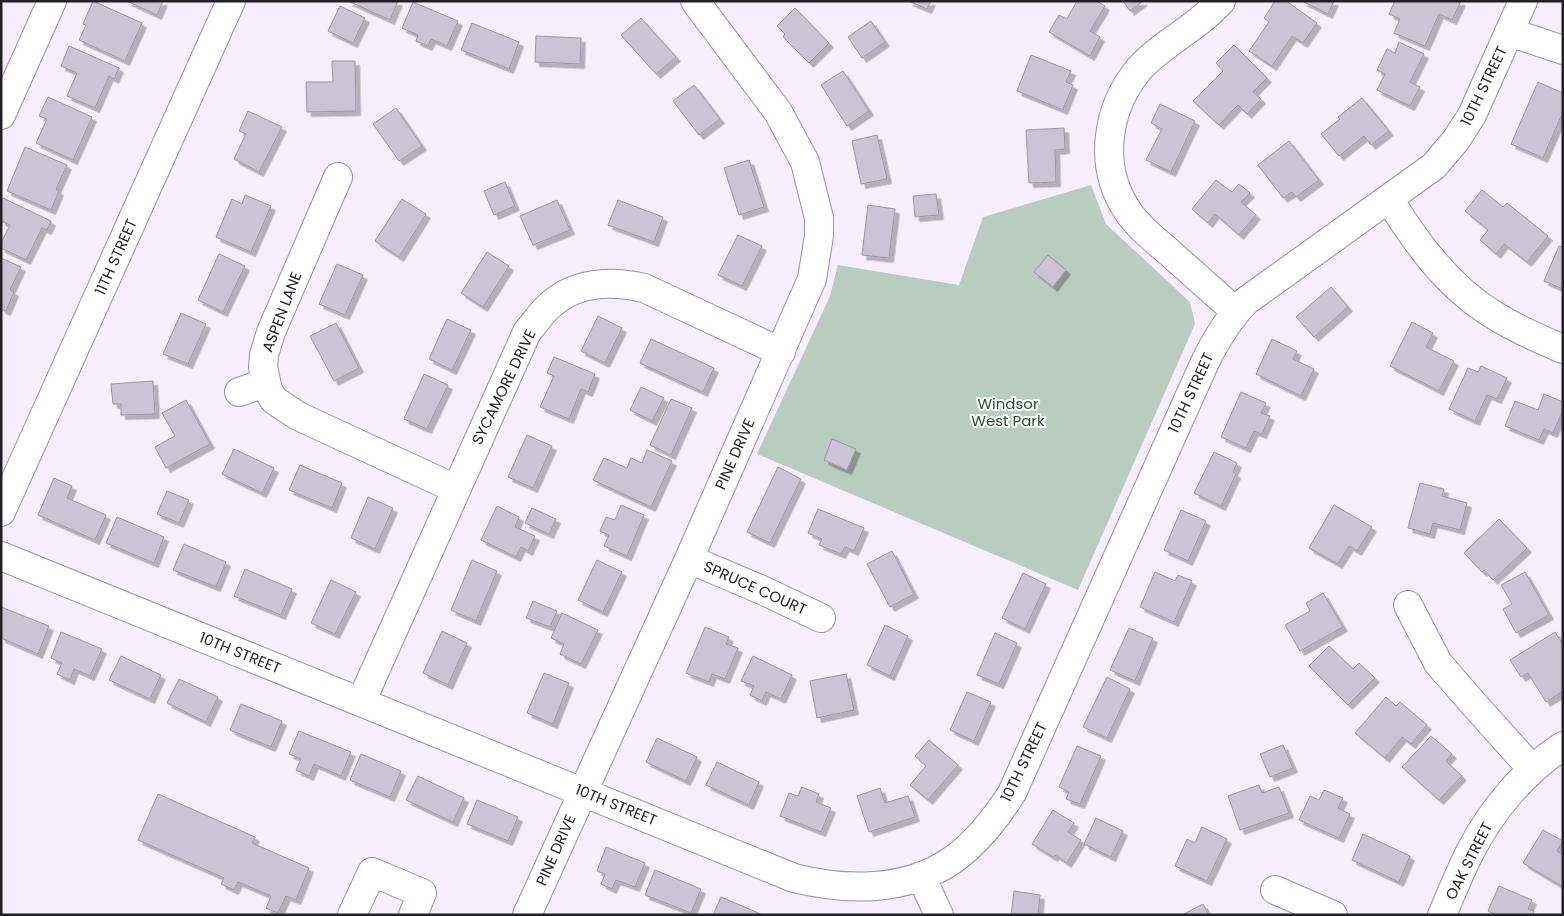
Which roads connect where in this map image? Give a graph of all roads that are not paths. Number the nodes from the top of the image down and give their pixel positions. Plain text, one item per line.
1 (52, 1) edge
2 (231, 1) edge
3 (695, 1) edge
4 (1221, 1) edge
5 (1523, 1) edge
6 (1509, 32) junction
7 (1563, 50) edge
8 (1, 115) edge
9 (338, 177) dead end
10 (1389, 199) junction
11 (1235, 311) junction
12 (1563, 349) edge
13 (781, 352) junction
14 (265, 384) junction
15 (239, 392) dead end
16 (456, 489) junction
17 (1, 512) edge
18 (1, 556) edge
19 (689, 559) junction
20 (1408, 605) dead end
21 (821, 618) dead end
22 (361, 702) junction
23 (1563, 746) edge
24 (1532, 770) junction
25 (583, 792) junction
26 (921, 876) junction
27 (1275, 890) dead end
28 (352, 915) edge
29 (413, 915) edge
30 (528, 915) edge
31 (939, 915) edge
32 (1333, 915) edge
33 (1442, 915) edge

1 - 8 street
2 - 17 street, 11TH STREET
3 - 13 street, PINE DRIVE
4 - 11 street
5 - 6 street, 10TH STREET
6 - 7 street
6 - 10 street, 10TH STREET
9 - 14 street, ASPEN LANE
10 - 11 street, 10TH STREET
10 - 12 street
11 - 26 street, 10TH STREET
13 - 16 street, SYCAMORE DRIVE
13 - 19 street, PINE DRIVE
14 - 15 street
14 - 16 street
16 - 22 street, SYCAMORE DRIVE
18 - 22 street, 10TH STREET
19 - 21 street, SPRUCE COURT
19 - 25 street, PINE DRIVE
20 - 24 street
22 - 25 street, 10TH STREET
23 - 24 street, OAK STREET
24 - 33 street, OAK STREET
25 - 26 street, 10TH STREET
25 - 30 street, PINE DRIVE
26 - 31 street
27 - 32 street
28 - 29 street

